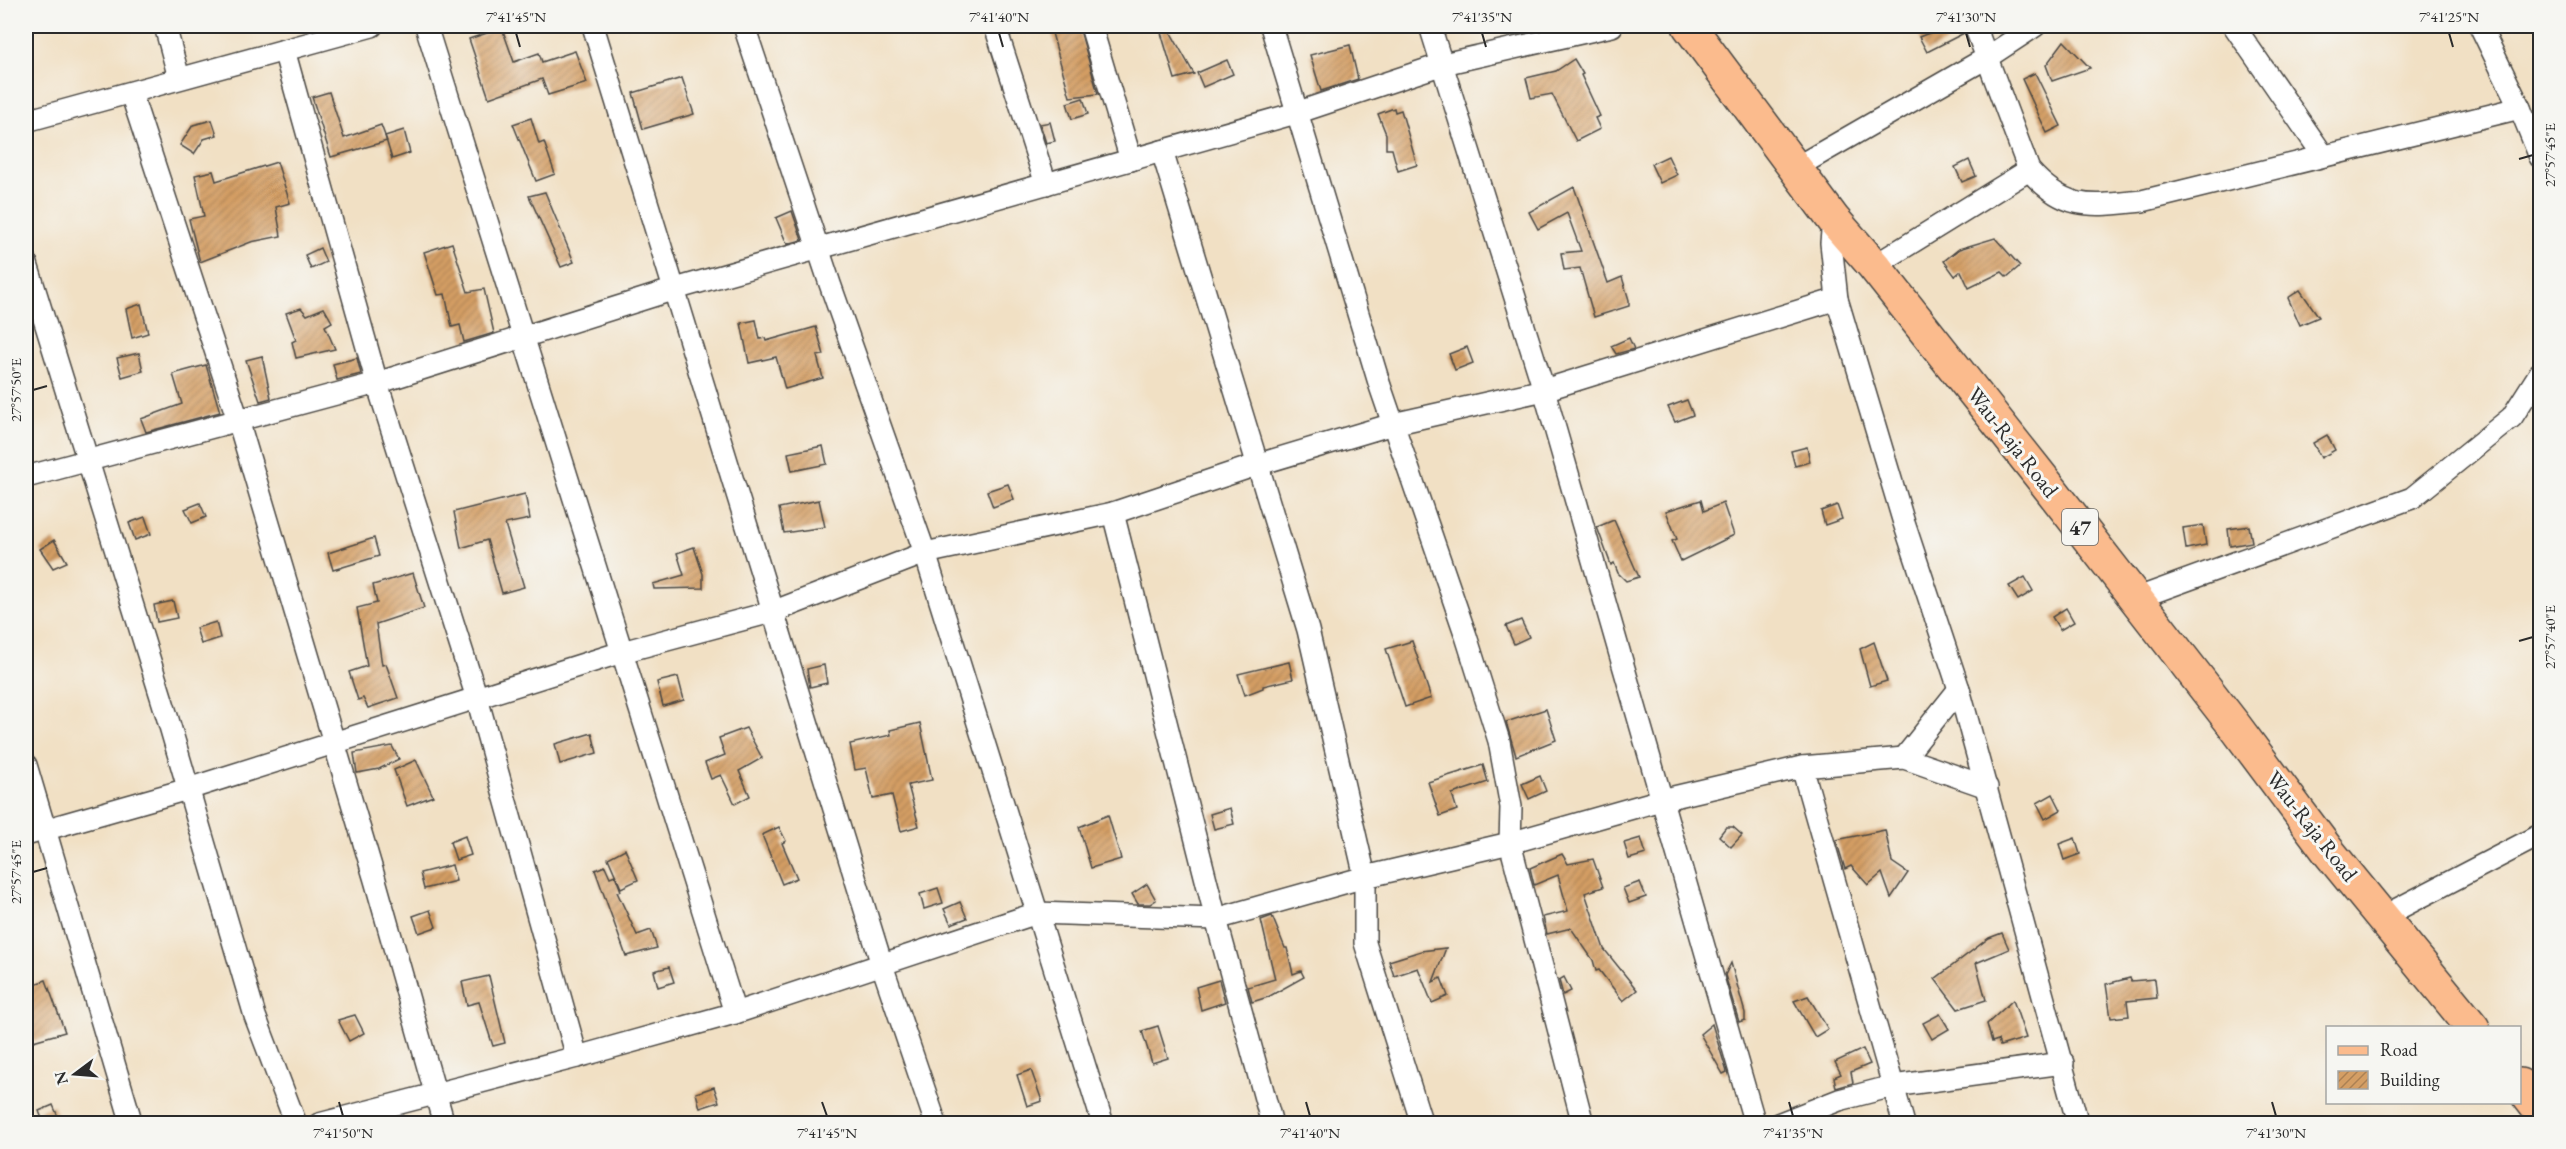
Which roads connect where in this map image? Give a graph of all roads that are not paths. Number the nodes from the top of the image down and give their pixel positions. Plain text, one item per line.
1 (165, 26) edge
2 (372, 26) edge
3 (426, 26) edge
4 (593, 26) edge
5 (744, 26) edge
6 (995, 26) edge
7 (1091, 26) edge
8 (1271, 26) edge
9 (1430, 26) edge
10 (1612, 26) edge
11 (1689, 26) edge
12 (1975, 26) edge
13 (2036, 26) edge
14 (2234, 26) edge
15 (2480, 26) edge
16 (320, 33) edge
17 (284, 50) junction
18 (1988, 57) junction
19 (1443, 64) junction
20 (179, 78) junction
21 (131, 93) junction
22 (2520, 108) junction
23 (1296, 113) junction
24 (26, 121) edge
25 (1162, 151) junction
26 (2323, 154) junction
27 (2541, 157) edge
28 (1131, 160) junction
29 (1795, 168) junction
30 (2030, 170) junction
31 (1046, 184) junction
32 (1833, 219) junction
33 (818, 248) junction
34 (26, 261) edge
35 (1874, 266) junction
36 (675, 289) junction
37 (1837, 298) junction
38 (523, 338) junction
39 (2541, 374) edge
40 (377, 383) junction
41 (1544, 390) junction
42 (238, 420) junction
43 (1393, 424) junction
44 (86, 459) junction
45 (1256, 465) junction
46 (26, 477) edge
47 (1113, 513) junction
48 (925, 553) junction
49 (2135, 599) junction
50 (775, 611) junction
51 (622, 652) junction
52 (1959, 689) junction
53 (477, 698) junction
54 (333, 741) junction
55 (1904, 758) junction
56 (26, 765) edge
57 (1802, 767) junction
58 (1987, 787) junction
59 (188, 789) junction
60 (1661, 800) junction
61 (35, 832) edge
62 (2541, 835) edge
63 (1510, 843) junction
64 (1365, 877) junction
65 (1038, 914) junction
66 (2384, 916) junction
67 (1216, 919) junction
68 (882, 965) junction
69 (735, 1013) junction
70 (2471, 1026) edge
71 (577, 1057) junction
72 (2063, 1063) junction
73 (1893, 1086) junction
74 (2521, 1086) edge
75 (435, 1093) junction
76 (2541, 1112) edge
77 (132, 1124) edge
78 (296, 1124) edge
79 (319, 1124) edge
80 (444, 1124) edge
81 (936, 1124) edge
82 (1103, 1124) edge
83 (1272, 1124) edge
84 (1422, 1124) edge
85 (1583, 1124) edge
86 (1755, 1124) edge
87 (1778, 1124) edge
88 (1904, 1124) edge
89 (2078, 1124) edge

1 - 20 street
2 - 16 street
3 - 38 street
4 - 36 street
5 - 33 street
6 - 31 street
7 - 28 street
8 - 23 street
9 - 19 street
10 - 19 street
11 - 29 main road, Wau-Raja Road / 47
12 - 18 street
13 - 18 street
14 - 26 street
15 - 22 street
16 - 17 street
17 - 20 street
17 - 40 street
18 - 29 street
18 - 30 street
19 - 23 street
19 - 41 street
20 - 21 street
21 - 24 street
21 - 42 street
22 - 26 street
22 - 27 street
23 - 25 street
23 - 43 street
25 - 28 street
25 - 45 street
26 - 30 street
28 - 31 street
29 - 32 main road, Wau-Raja Road / 47
30 - 35 street
31 - 33 street
32 - 35 main road, Wau-Raja Road / 47
32 - 37 street
33 - 36 street
33 - 48 street
34 - 44 street
35 - 49 main road, Wau-Raja Road / 47
36 - 38 street
36 - 50 street
37 - 41 street
37 - 52 street
38 - 40 street
38 - 51 street
39 - 49 street
40 - 42 street
40 - 53 street
41 - 43 street
41 - 60 street
42 - 44 street
42 - 54 street
43 - 45 street
43 - 63 street
44 - 46 street
44 - 59 street
45 - 47 street
45 - 64 street
47 - 48 street
47 - 67 street
48 - 50 street
48 - 65 street
49 - 66 main road, Wau-Raja Road / 47
50 - 51 street
50 - 68 street
51 - 53 street
51 - 69 street
52 - 55 street
52 - 58 street
53 - 54 street
53 - 71 street
54 - 59 street
54 - 75 street
55 - 57 street
55 - 58 street
56 - 61 street
57 - 60 street
57 - 73 street
58 - 72 street
59 - 61 street
59 - 78 street
60 - 63 street
60 - 86 street
61 - 77 street
62 - 66 street
63 - 64 street
63 - 85 street
64 - 67 street
64 - 84 street
65 - 67 street
65 - 68 street
65 - 82 street
66 - 70 main road, Wau-Raja Road / 47
67 - 83 street
68 - 69 street
68 - 81 street
69 - 71 street
71 - 75 street
72 - 73 street
72 - 89 street
73 - 87 street
73 - 88 street
74 - 76 main road
75 - 79 street
75 - 80 street

